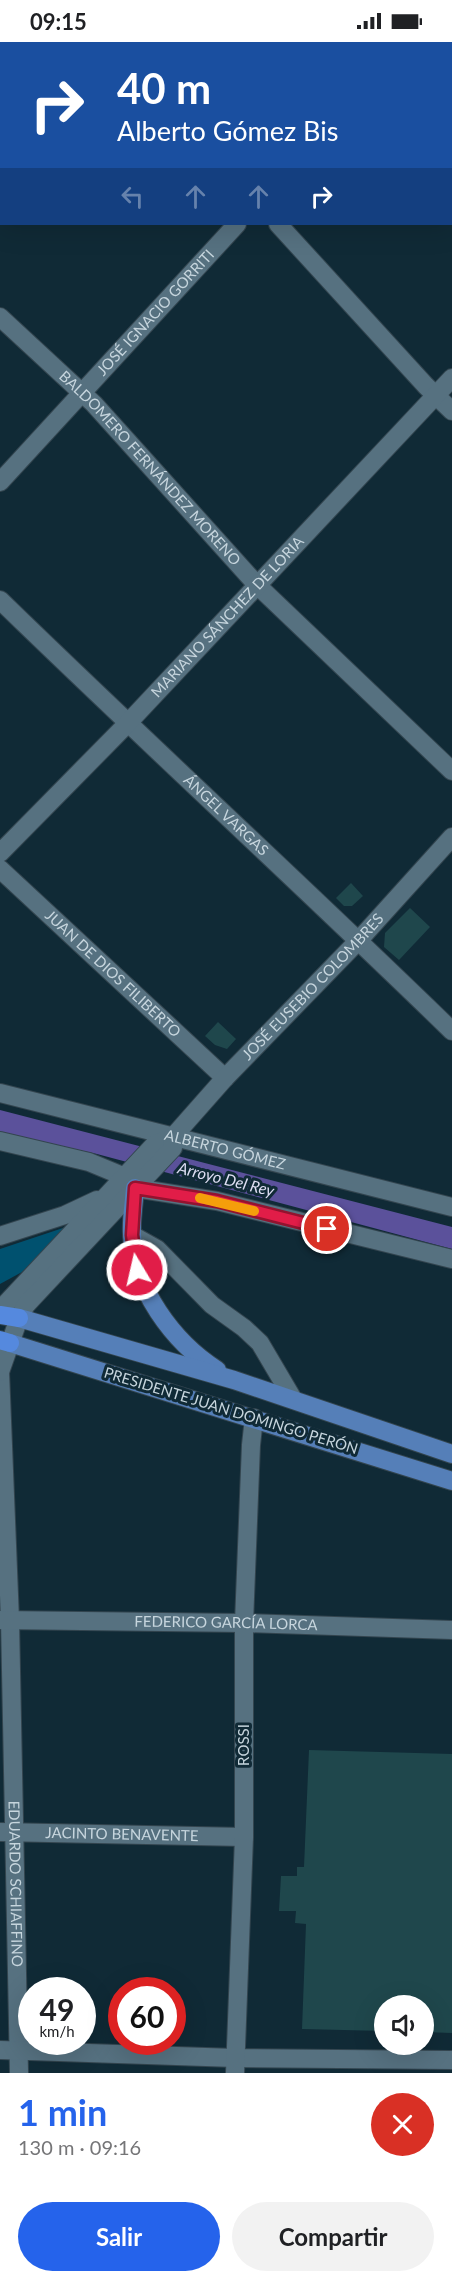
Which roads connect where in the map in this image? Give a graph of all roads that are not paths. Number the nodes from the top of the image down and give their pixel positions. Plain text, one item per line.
1 (236, 225) edge
2 (279, 225) edge
3 (0, 317) edge
4 (452, 378) edge
5 (82, 392) junction
6 (435, 395) junction
7 (452, 411) edge
8 (0, 482) edge
9 (257, 585) junction
10 (0, 600) edge
11 (127, 724) junction
12 (452, 771) edge
13 (452, 837) edge
14 (0, 853) edge
15 (0, 869) edge
16 (359, 940) junction
17 (452, 1031) edge
18 (225, 1078) junction
19 (0, 1094) edge
20 (0, 1141) edge
21 (167, 1143) junction
22 (135, 1177) junction
23 (106, 1196) junction
24 (452, 1208) edge
25 (132, 1235) junction
26 (0, 1236) edge
27 (452, 1259) edge
28 (0, 1310) edge
29 (0, 1315) edge
30 (19, 1318) junction
31 (5, 1341) edge
32 (0, 1371) edge
33 (234, 1380) junction
34 (293, 1399) junction
35 (1, 1408) edge
36 (254, 1418) junction
37 (452, 1454) edge
38 (405, 1466) junction
39 (452, 1481) edge
40 (452, 1488) edge
41 (5, 1620) edge
42 (244, 1623) junction
43 (452, 1630) edge
44 (8, 1832) edge
45 (244, 1837) junction
46 (18, 2014) edge
47 (0, 2050) edge
48 (18, 2051) edge
49 (20, 2055) edge
50 (81, 2055) edge
51 (441, 2064) edge
52 (235, 2065) edge
53 (19, 2073) edge

1 - 5 street, JOSÉ IGNACIO GORRITI
2 - 6 street
3 - 5 street, BALDOMERO FERNÁNDEZ MORENO
4 - 6 street, MARIANO SÁNCHEZ DE LORIA
5 - 8 street, JOSÉ IGNACIO GORRITI
5 - 9 street, BALDOMERO FERNÁNDEZ MORENO
6 - 7 street
6 - 9 street, MARIANO SÁNCHEZ DE LORIA
9 - 11 street, MARIANO SÁNCHEZ DE LORIA
9 - 12 street, BALDOMERO FERNÁNDEZ MORENO
10 - 11 street, ÁNGEL VARGAS
11 - 14 street, MARIANO SÁNCHEZ DE LORIA
11 - 16 street, ÁNGEL VARGAS
13 - 16 street, JOSÉ EUSEBIO COLOMBRES
15 - 18 street, JUAN DE DIOS FILIBERTO
16 - 17 street, ÁNGEL VARGAS
16 - 18 street, JOSÉ EUSEBIO COLOMBRES
18 - 21 street, JOSÉ EUSEBIO COLOMBRES
19 - 21 street, ALBERTO GÓMEZ
20 - 22 street
21 - 22 street, JOSÉ EUSEBIO COLOMBRES
21 - 24 street, ALBERTO GÓMEZ
22 - 23 street, JOSÉ EUSEBIO COLOMBRES
22 - 25 main road
22 - 27 street
22 - 30 street, JOSÉ EUSEBIO COLOMBRES
23 - 26 street
23 - 28 street, JOSÉ EUSEBIO COLOMBRES
25 - 33 main road
25 - 34 street
29 - 30 highway
30 - 31 street, JOSÉ EUSEBIO COLOMBRES
30 - 33 main road, PRESIDENTE JUAN DOMINGO PERÓN
31 - 32 street, EDUARDO SCHIAFFINO
31 - 36 main road, PRESIDENTE JUAN DOMINGO PERÓN
32 - 35 street, EDUARDO SCHIAFFINO
33 - 34 main road, PRESIDENTE JUAN DOMINGO PERÓN
34 - 37 main road, PRESIDENTE JUAN DOMINGO PERÓN
35 - 41 street, EDUARDO SCHIAFFINO
36 - 38 main road, PRESIDENTE JUAN DOMINGO PERÓN
36 - 42 street, ROSSI
38 - 39 main road, PRESIDENTE JUAN DOMINGO PERÓN
38 - 40 street
41 - 42 street, FEDERICO GARCÍA LORCA
41 - 44 street, EDUARDO SCHIAFFINO
42 - 43 street, FEDERICO GARCÍA LORCA
42 - 45 street, ROSSI
44 - 45 street, JACINTO BENAVENTE
44 - 46 street, EDUARDO SCHIAFFINO
45 - 52 street, ROSSI
47 - 48 street
49 - 53 street, EDUARDO SCHIAFFINO
50 - 52 street
51 - 52 street

